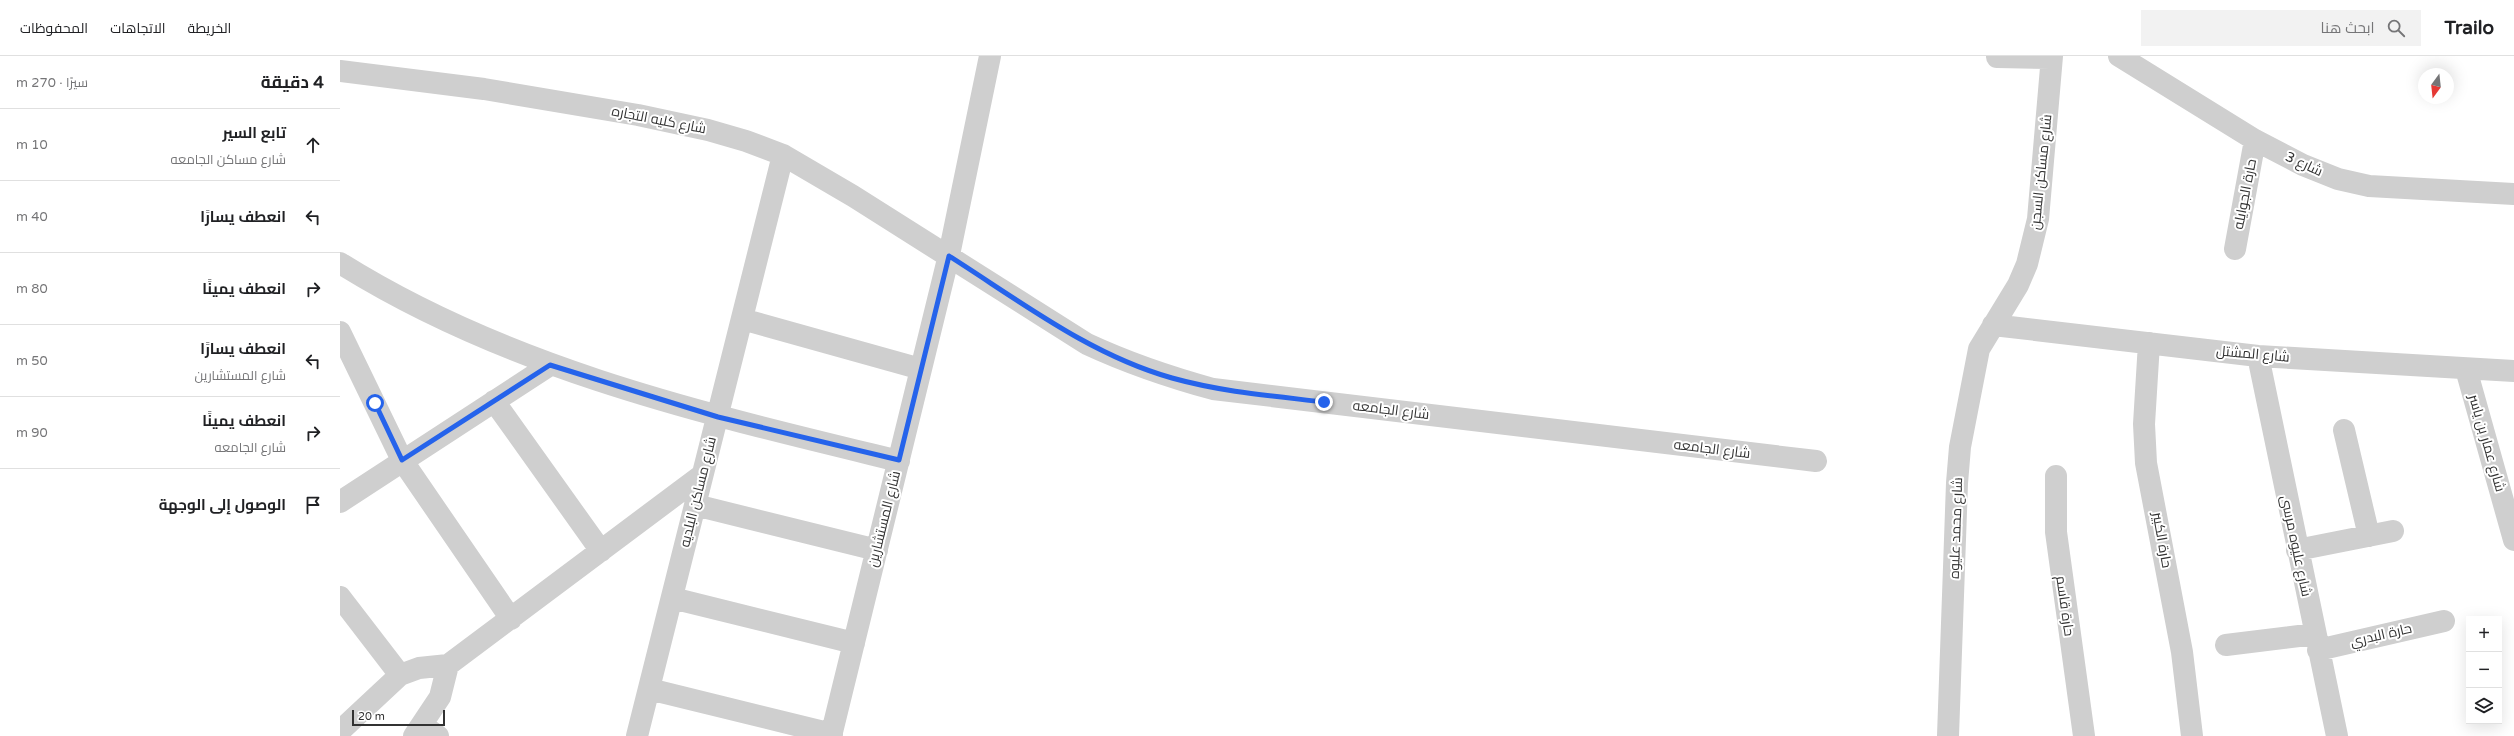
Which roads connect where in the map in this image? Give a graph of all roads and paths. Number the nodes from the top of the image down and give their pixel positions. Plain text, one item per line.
1 (990, 56) edge
2 (2119, 56) edge
3 (1997, 57) edge
4 (2051, 57) edge
5 (340, 71) edge
6 (2255, 140) junction
7 (783, 155) junction
8 (2514, 194) edge
9 (2235, 248) dead end
10 (949, 256) junction
11 (340, 263) edge
12 (742, 319) junction
13 (1993, 325) junction
14 (340, 332) edge
15 (2149, 343) junction
16 (2258, 356) junction
17 (550, 365) junction
18 (921, 369) junction
19 (2466, 369) junction
20 (2514, 371) edge
21 (494, 401) junction
22 (718, 417) junction
23 (2344, 430) dead end
24 (402, 460) junction
25 (899, 460) junction
26 (1816, 461) dead end
27 (702, 475) junction
28 (2056, 476) dead end
29 (340, 502) edge
30 (695, 505) junction
31 (2393, 531) dead end
32 (2370, 536) junction
33 (2514, 540) edge
34 (877, 550) junction
35 (2297, 550) junction
36 (601, 551) junction
37 (340, 597) edge
38 (672, 598) junction
39 (510, 619) junction
40 (2444, 621) dead end
41 (2317, 642) junction
42 (854, 643) junction
43 (2226, 644) dead end
44 (448, 665) junction
45 (400, 676) junction
46 (649, 689) junction
47 (340, 731) edge
48 (425, 732) edge
49 (637, 735) edge
50 (831, 735) edge
51 (1948, 736) edge
52 (2084, 736) edge
53 (2192, 736) edge
54 (2337, 736) edge

1 - 10 street, شارع المستشارين
2 - 6 street, شارع 3
3 - 4 street
4 - 13 street, شارع مساكن السجن
5 - 7 street, شارع كليه التجاره
6 - 8 street, شارع 3
6 - 9 street, حارة الجوايله
7 - 10 street, شارع كليه التجاره
7 - 12 street, شارع مساكن البلديه
10 - 18 street, شارع المستشارين
10 - 26 street, شارع الجامعه
11 - 17 street
12 - 18 street
12 - 22 street, شارع مساكن البلديه
13 - 15 street, شارع المشتل
13 - 51 street, شارع محمد عليوه
14 - 24 street
15 - 16 street, شارع المشتل
15 - 53 street, حارة الكبير
16 - 19 street, شارع المشتل
16 - 35 street, شارع عليوه مرسى
17 - 21 street
17 - 22 street
18 - 25 street, شارع المستشارين
19 - 20 street, شارع المشتل
19 - 33 street, شارع عمار بن ياسر
21 - 24 street
21 - 36 street
22 - 25 street
22 - 27 street, شارع مساكن البلديه
23 - 32 street
24 - 29 street
24 - 39 street
25 - 34 street, شارع المستشارين
27 - 30 street, شارع مساكن البلديه
27 - 36 street
28 - 52 street, حارة قاسم
30 - 34 street
30 - 38 street, شارع مساكن البلديه
31 - 32 street
32 - 35 street
34 - 42 street, شارع المستشارين
35 - 41 street, شارع عليوه مرسى
36 - 39 street
37 - 45 street
38 - 42 street
38 - 46 street, شارع مساكن البلديه
39 - 44 street
40 - 41 street, حارة البدري
41 - 43 street, حارة البدري
41 - 54 street, شارع عليوه مرسى
42 - 50 street, شارع المستشارين
44 - 45 street
44 - 48 street
45 - 47 street
46 - 49 street, شارع مساكن البلديه
46 - 50 street

